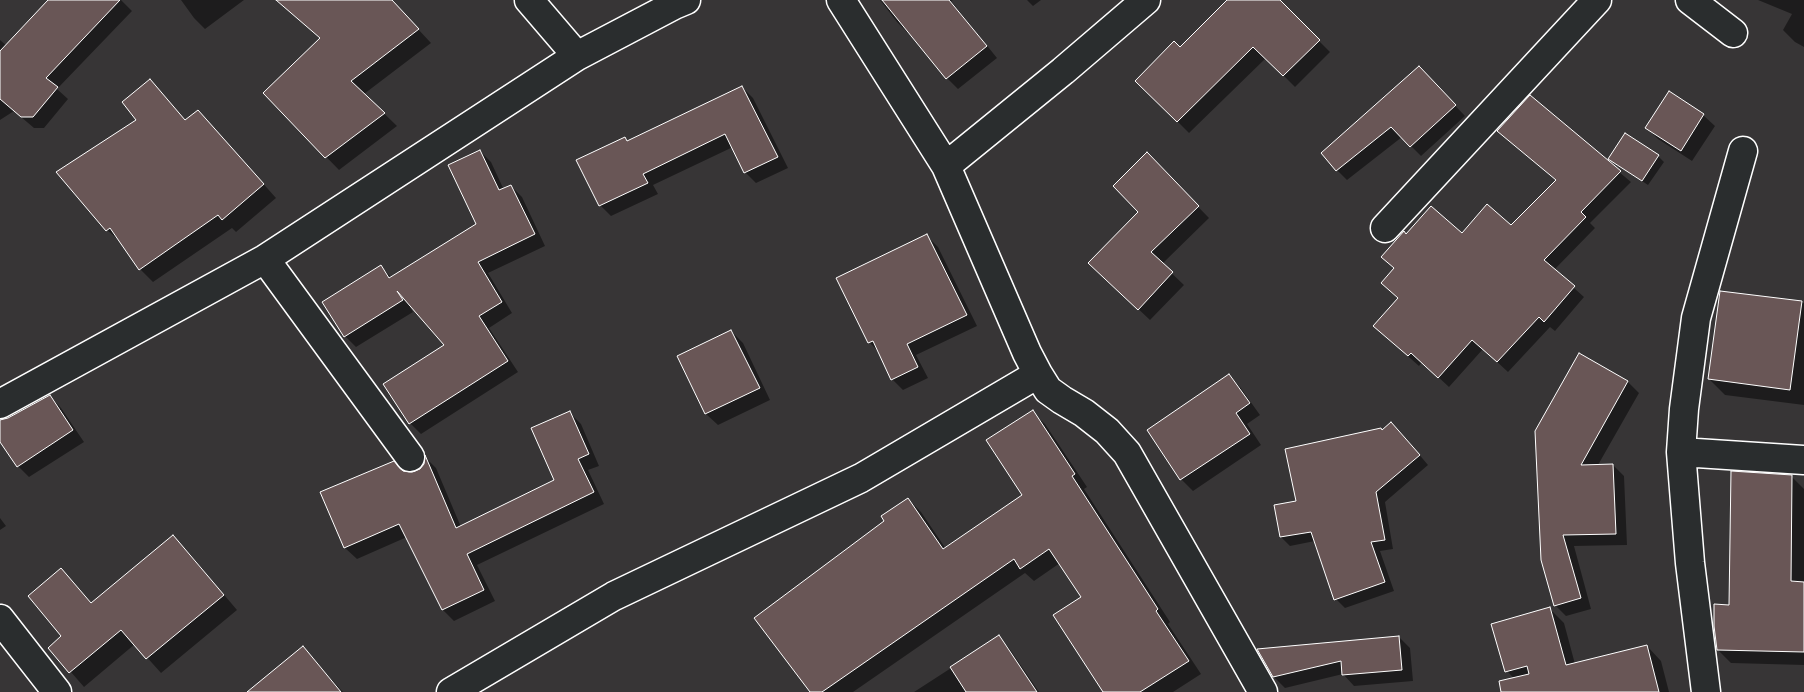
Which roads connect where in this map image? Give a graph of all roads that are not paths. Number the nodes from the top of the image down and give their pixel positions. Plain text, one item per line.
1 (529, 0) edge
2 (686, 0) edge
3 (841, 0) edge
4 (1146, 0) edge
5 (1597, 0) edge
6 (1690, 0) edge
7 (1733, 33) dead end
8 (577, 56) junction
9 (1743, 151) dead end
10 (946, 166) junction
11 (1385, 228) dead end
12 (265, 259) junction
13 (1038, 374) junction
14 (0, 404) edge
15 (1681, 452) junction
16 (410, 456) dead end
17 (1804, 460) edge
18 (0, 619) edge
19 (57, 692) edge
20 (451, 692) edge
21 (1263, 692) edge
22 (1706, 692) edge

1 - 8 street
2 - 8 street
3 - 10 street
4 - 10 street
5 - 11 street
6 - 7 street
8 - 12 street
9 - 15 street
10 - 13 street
12 - 14 street
12 - 16 street
13 - 20 street
13 - 21 street
15 - 17 street
15 - 22 street
18 - 19 street

